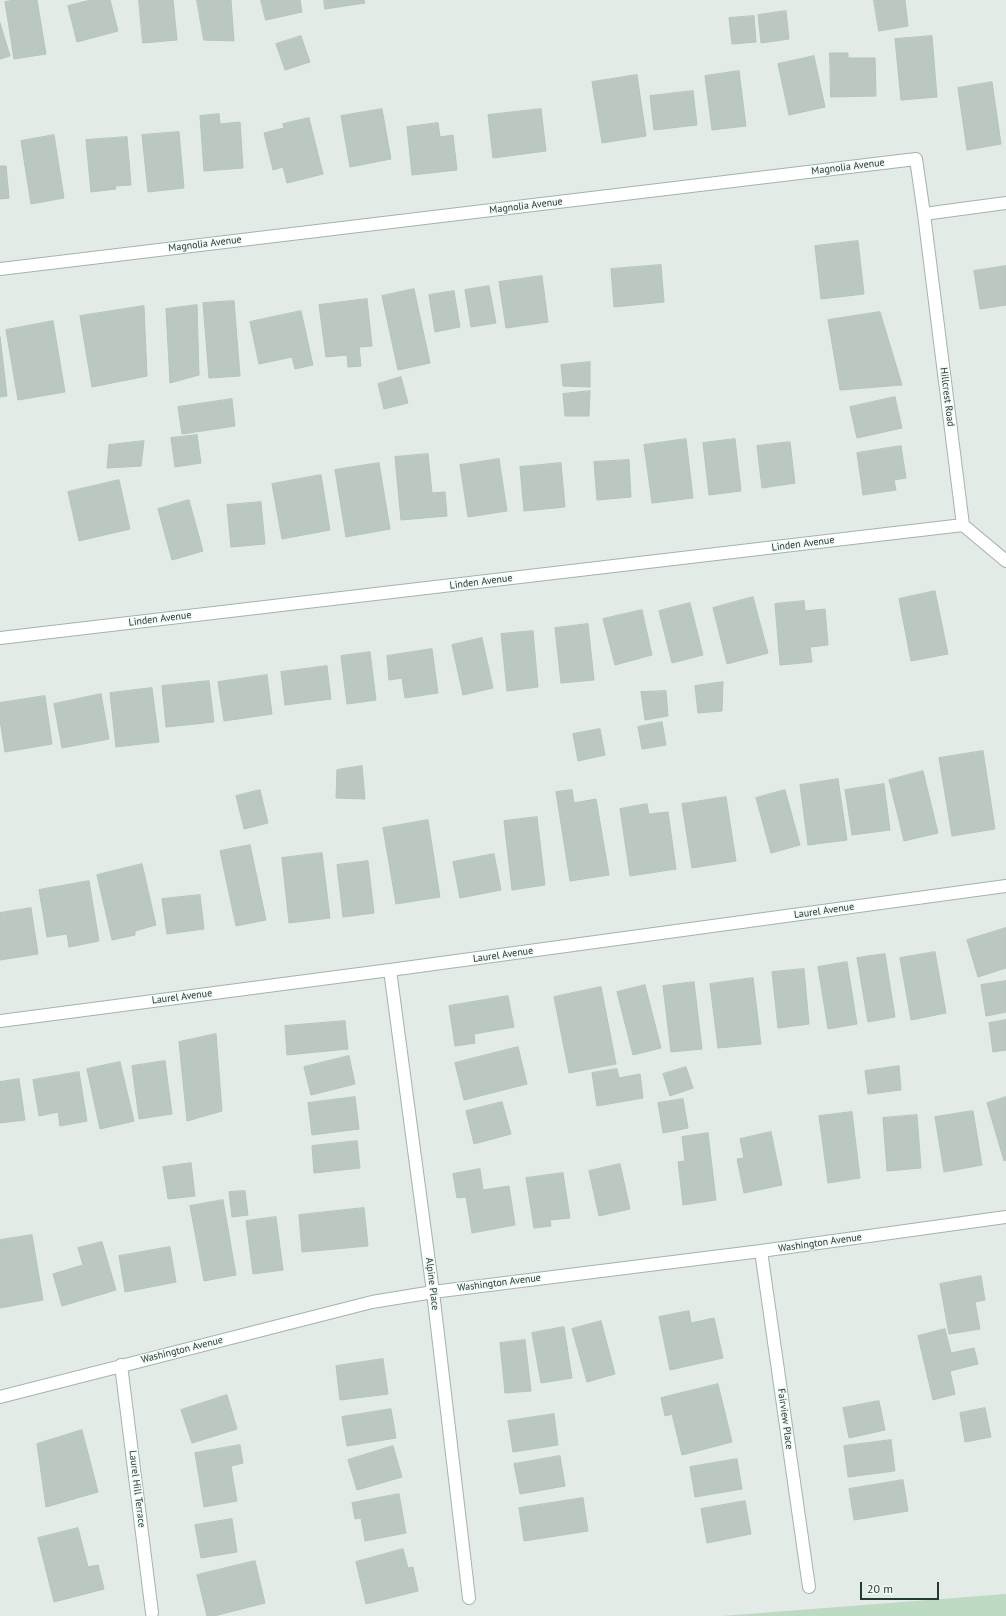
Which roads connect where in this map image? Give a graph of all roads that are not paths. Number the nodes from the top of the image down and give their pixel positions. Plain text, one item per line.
1 (1006, 203) edge
2 (924, 214) junction
3 (0, 269) edge
4 (963, 526) junction
5 (1006, 561) edge
6 (0, 638) edge
7 (1006, 886) edge
8 (390, 970) junction
9 (0, 1021) edge
10 (1006, 1217) edge
11 (761, 1251) junction
12 (433, 1292) junction
13 (121, 1366) junction
14 (0, 1397) edge
15 (809, 1587) dead end
16 (469, 1598) dead end
17 (152, 1613) dead end

1 - 2 street
2 - 3 street, Magnolia Avenue
2 - 4 street, Hillcrest Road
4 - 5 street
4 - 6 street, Linden Avenue
7 - 8 street, Laurel Avenue
8 - 9 street, Laurel Avenue
8 - 12 street, Alpine Place
10 - 11 street, Washington Avenue
11 - 12 street, Washington Avenue
11 - 15 street, Fairview Place
12 - 13 street, Washington Avenue
12 - 16 street, Alpine Place
13 - 14 street, Washington Avenue
13 - 17 street, Laurel Hill Terrace

